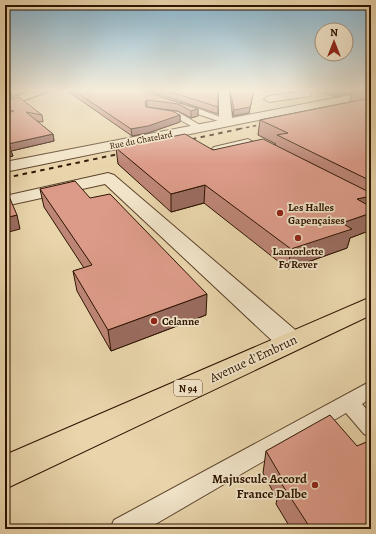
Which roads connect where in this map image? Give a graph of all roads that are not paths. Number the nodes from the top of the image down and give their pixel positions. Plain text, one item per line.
1 (177, 115) edge
2 (207, 115) edge
3 (226, 115) edge
4 (267, 115) edge
5 (227, 122) junction
6 (201, 128) junction
7 (217, 149) edge
8 (274, 156) edge
9 (5, 167) edge
10 (5, 201) edge
11 (371, 304) edge
12 (290, 341) junction
13 (371, 389) edge
14 (348, 402) junction
15 (371, 428) edge
16 (5, 472) edge
17 (123, 529) edge

1 - 6 lane
2 - 5 lane
3 - 5 street
4 - 5 street, Rue du Chatelard
5 - 6 street, Rue du Chatelard
6 - 9 street, Rue du Chatelard
7 - 8 lane
10 - 12 street
11 - 12 main road, Avenue d'Embrun / N 94
12 - 16 main road, Avenue d'Embrun / N 94
13 - 14 lane
14 - 15 lane
14 - 17 lane

